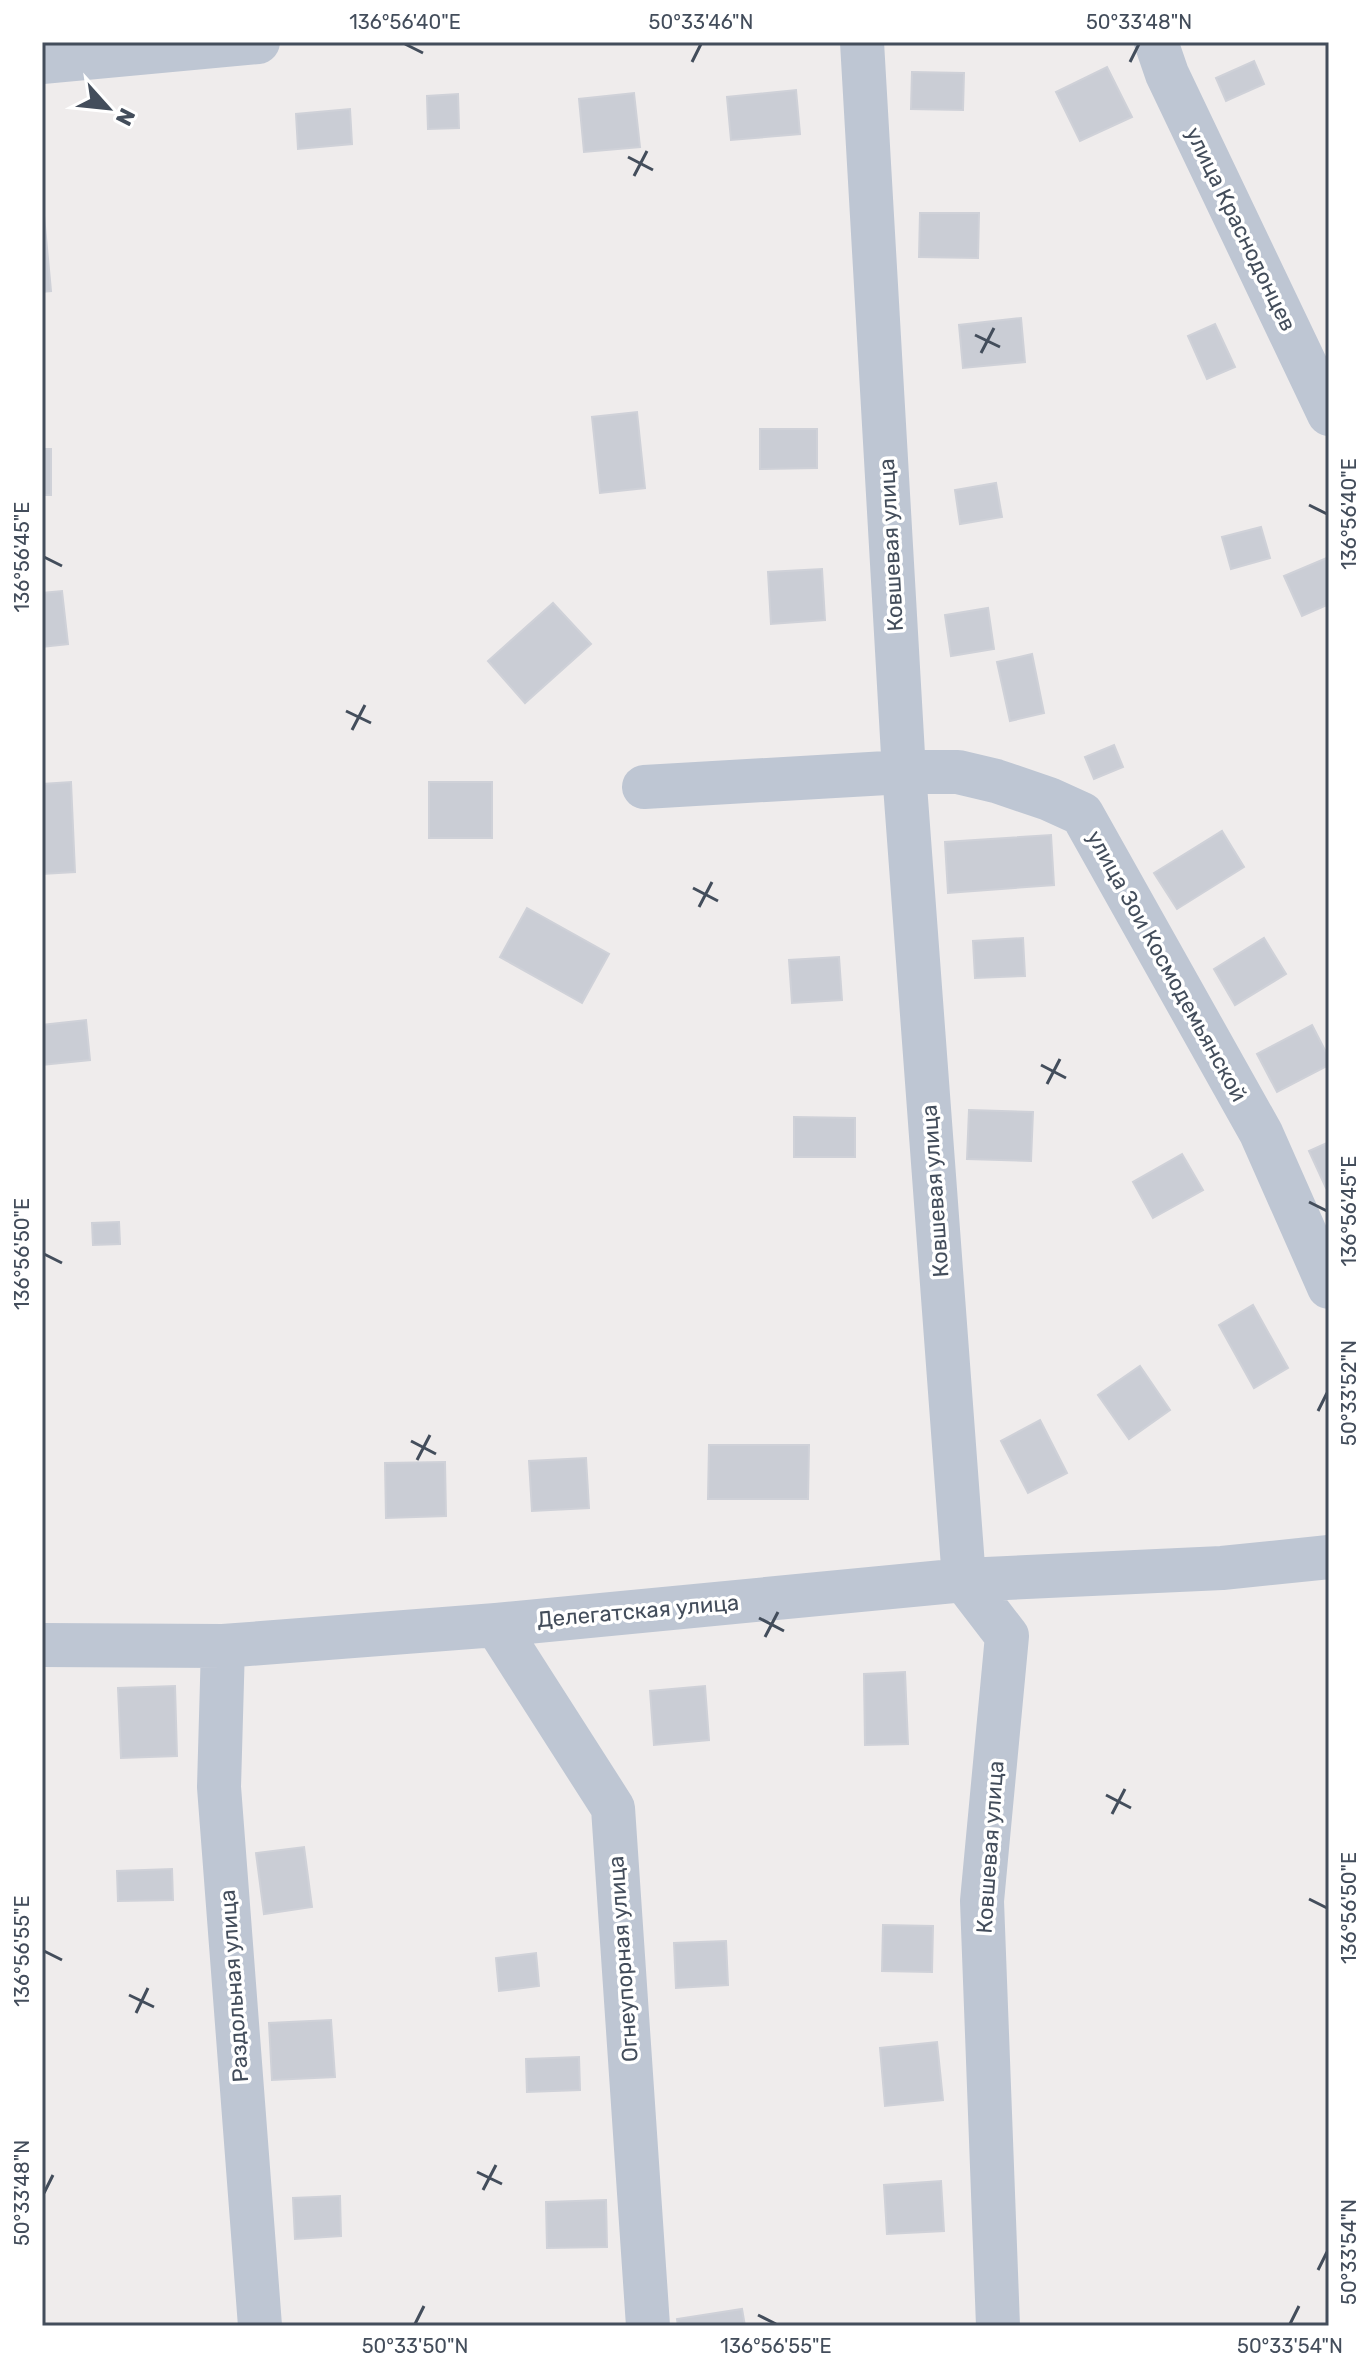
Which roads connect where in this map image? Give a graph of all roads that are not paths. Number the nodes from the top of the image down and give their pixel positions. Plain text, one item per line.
1 (258, 42) edge
2 (862, 42) edge
3 (1156, 42) edge
4 (42, 62) edge
5 (1329, 414) edge
6 (904, 772) junction
7 (644, 787) dead end
8 (1329, 1287) edge
9 (1329, 1557) edge
10 (964, 1580) junction
11 (496, 1625) junction
12 (42, 1645) edge
13 (223, 1646) junction
14 (260, 2326) edge
15 (648, 2326) edge
16 (998, 2326) edge

1 - 4 street
2 - 6 street, Ковшевая улица
3 - 5 street, улица Краснодонцев
6 - 7 street, улица Зои Космодемьянской
6 - 8 street, улица Зои Космодемьянской
6 - 10 street, Ковшевая улица
9 - 10 street, Делегатская улица
10 - 11 street, Делегатская улица
10 - 16 street, Ковшевая улица
11 - 13 street, Делегатская улица
11 - 15 street, Огнеупорная улица
12 - 13 street, Делегатская улица
13 - 14 street, Раздольная улица

